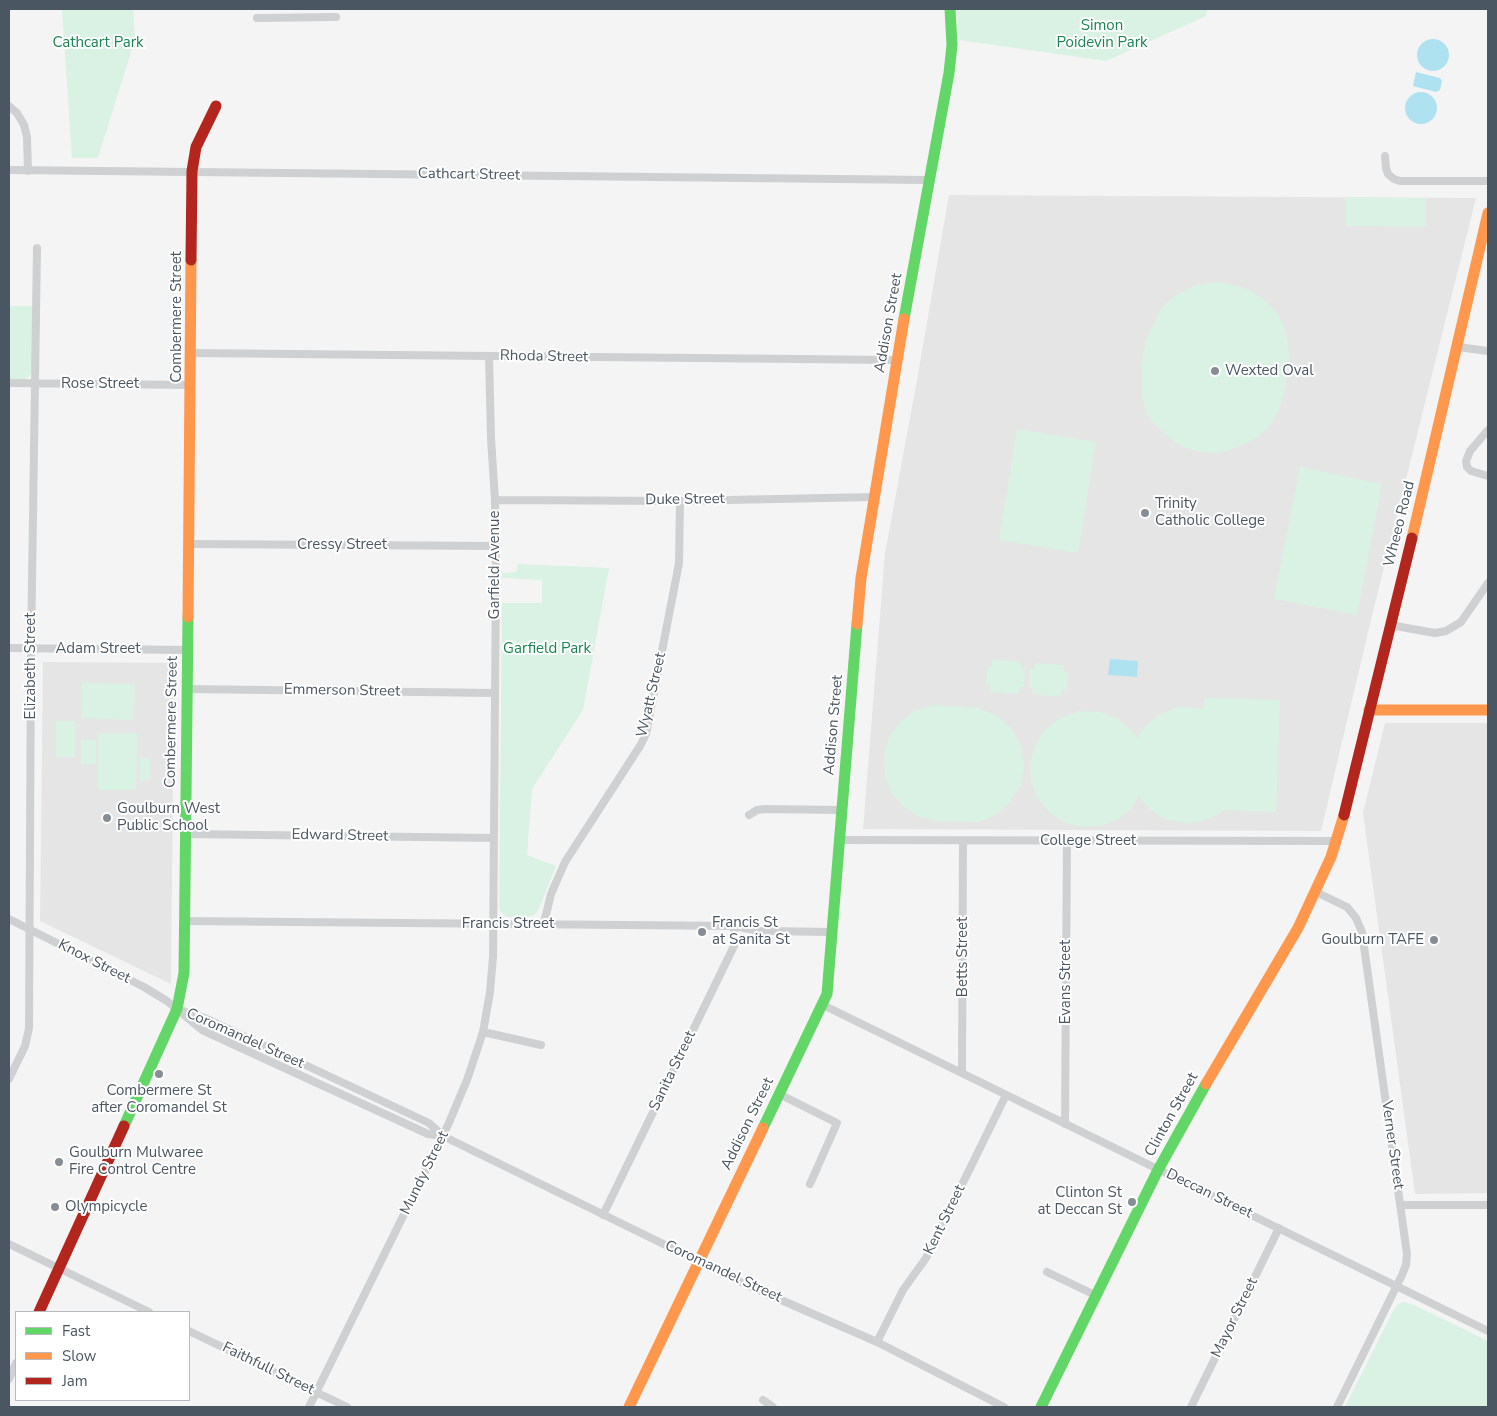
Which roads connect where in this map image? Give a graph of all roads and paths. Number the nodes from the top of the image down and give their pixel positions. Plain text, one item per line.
1 (279, 9) edge
2 (950, 9) edge
3 (336, 17) dead end
4 (257, 18) dead end
5 (279, 18) junction
6 (9, 106) edge
7 (216, 106) dead end
8 (1385, 156) dead end
9 (9, 170) edge
10 (28, 171) junction
11 (192, 172) junction
12 (929, 180) junction
13 (1488, 181) edge
14 (1488, 213) edge
15 (37, 248) dead end
16 (1458, 347) junction
17 (1488, 352) edge
18 (192, 353) junction
19 (489, 356) junction
20 (897, 360) junction
21 (9, 383) edge
22 (35, 384) junction
23 (191, 385) junction
24 (1488, 430) edge
25 (1488, 476) edge
26 (874, 497) junction
27 (495, 500) junction
28 (680, 501) junction
29 (189, 544) junction
30 (496, 546) junction
31 (1488, 583) edge
32 (1390, 625) junction
33 (9, 648) edge
34 (31, 649) junction
35 (188, 650) junction
36 (188, 689) junction
37 (496, 693) junction
38 (1369, 710) junction
39 (1488, 710) edge
40 (841, 810) junction
41 (748, 815) dead end
42 (186, 834) junction
43 (494, 838) junction
44 (839, 840) junction
45 (963, 841) junction
46 (1067, 841) junction
47 (1336, 842) junction
48 (1316, 892) junction
49 (9, 919) edge
50 (184, 921) junction
51 (544, 923) junction
52 (493, 924) junction
53 (734, 926) junction
54 (29, 929) junction
55 (832, 932) junction
56 (822, 1005) junction
57 (177, 1009) junction
58 (483, 1032) junction
59 (261, 1044) junction
60 (541, 1045) dead end
61 (256, 1055) junction
62 (320, 1072) junction
63 (962, 1074) junction
64 (9, 1079) edge
65 (315, 1082) junction
66 (779, 1094) junction
67 (1006, 1095) junction
68 (376, 1098) junction
69 (372, 1108) junction
70 (1065, 1124) junction
71 (443, 1136) junction
72 (1158, 1170) junction
73 (810, 1184) dead end
74 (1400, 1205) junction
75 (1488, 1205) edge
76 (603, 1215) junction
77 (1278, 1228) junction
78 (9, 1244) edge
79 (699, 1261) junction
80 (59, 1268) junction
81 (1047, 1272) dead end
82 (1397, 1286) junction
83 (1095, 1295) junction
84 (39, 1311) edge
85 (147, 1311) edge
86 (190, 1331) edge
87 (1488, 1331) edge
88 (877, 1342) junction
89 (15, 1365) edge
90 (9, 1379) edge
91 (316, 1392) junction
92 (763, 1400) dead end
93 (309, 1407) edge
94 (347, 1407) edge
95 (630, 1407) edge
96 (772, 1407) edge
97 (1004, 1407) edge
98 (1041, 1407) edge
99 (1191, 1407) edge
100 (1337, 1407) edge

1 - 5 street
2 - 12 street, Addison Street
3 - 5 street
4 - 5 street
6 - 10 street
7 - 11 street, Combermere Street
8 - 13 street
9 - 10 street, Cathcart Street
10 - 11 street, Cathcart Street
11 - 12 street, Cathcart Street
11 - 18 street, Combermere Street
12 - 20 street, Addison Street
14 - 16 street, Wheeo Road
15 - 22 street, Elizabeth Street
16 - 17 street
16 - 32 street, Wheeo Road
18 - 19 street, Rhoda Street
18 - 23 street, Combermere Street
19 - 20 street, Rhoda Street
19 - 27 street, Garfield Avenue
20 - 26 street, Addison Street
21 - 22 street, Rose Street
22 - 23 street, Rose Street
22 - 34 street, Elizabeth Street
23 - 29 street, Combermere Street
24 - 25 street
26 - 28 street, Duke Street
26 - 40 street, Addison Street
27 - 28 street, Duke Street
27 - 30 street, Garfield Avenue
28 - 51 street, Wyatt Street
29 - 30 street, Cressy Street
29 - 35 street, Combermere Street
30 - 37 street, Garfield Avenue
31 - 32 street
32 - 38 street, Wheeo Road
33 - 34 street, Adam Street
34 - 35 street, Adam Street
34 - 54 street, Elizabeth Street
35 - 36 street, Combermere Street
36 - 37 street, Emmerson Street
36 - 42 street, Combermere Street
37 - 43 street, Garfield Avenue
38 - 39 street
38 - 47 street, Wheeo Road
40 - 41 street
40 - 44 street, Addison Street
42 - 43 street, Edward Street
42 - 50 street, Combermere Street
43 - 52 street, Garfield Avenue
44 - 45 street, College Street
44 - 55 street, Addison Street
45 - 46 street, College Street
45 - 63 street, Betts Street
46 - 47 street, College Street
46 - 70 street, Evans Street
47 - 48 street, Clinton Street
48 - 72 street, Clinton Street
48 - 74 street, Verner Street
49 - 54 street, Knox Street
50 - 52 street, Francis Street
50 - 57 street, Combermere Street
51 - 52 street, Francis Street
51 - 53 street, Francis Street
52 - 58 street, Mundy Street
53 - 55 street, Francis Street
53 - 76 street, Sanita Street
54 - 57 street, Knox Street
54 - 64 street, Elizabeth Street
55 - 56 street, Addison Street
56 - 63 street, Deccan Street
56 - 66 street, Addison Street
57 - 59 street, Coromandel Street
57 - 61 street, Coromandel Street
57 - 80 street, Combermere Street
58 - 60 street
58 - 71 street, Mundy Street
59 - 61 street
59 - 62 street, Coromandel Street
61 - 65 street, Coromandel Street
62 - 65 street
62 - 68 street, Coromandel Street
63 - 67 street, Deccan Street
65 - 69 street, Coromandel Street
66 - 73 street
66 - 79 street, Addison Street
67 - 70 street, Deccan Street
67 - 88 street, Kent Street
68 - 69 street
68 - 71 street, Coromandel Street
69 - 71 street, Coromandel Street
70 - 72 street, Deccan Street
71 - 76 street, Coromandel Street
71 - 91 street, Mundy Street
72 - 77 street, Deccan Street
72 - 83 street, Clinton Street
74 - 75 street
74 - 82 street, Verner Street
76 - 79 street, Coromandel Street
77 - 82 street, Deccan Street
77 - 99 street, Mayor Street
78 - 80 street
79 - 88 street, Coromandel Street
79 - 95 street, Addison Street
80 - 84 street, Combermere Street
80 - 85 street
81 - 83 street
82 - 87 street, Deccan Street
82 - 100 street, Verner Street
83 - 98 street, Clinton Street
86 - 91 street, Faithfull Street
88 - 97 street, Coromandel Street
89 - 90 street
91 - 93 street, Mundy Street
91 - 94 street, Faithfull Street
92 - 96 street

